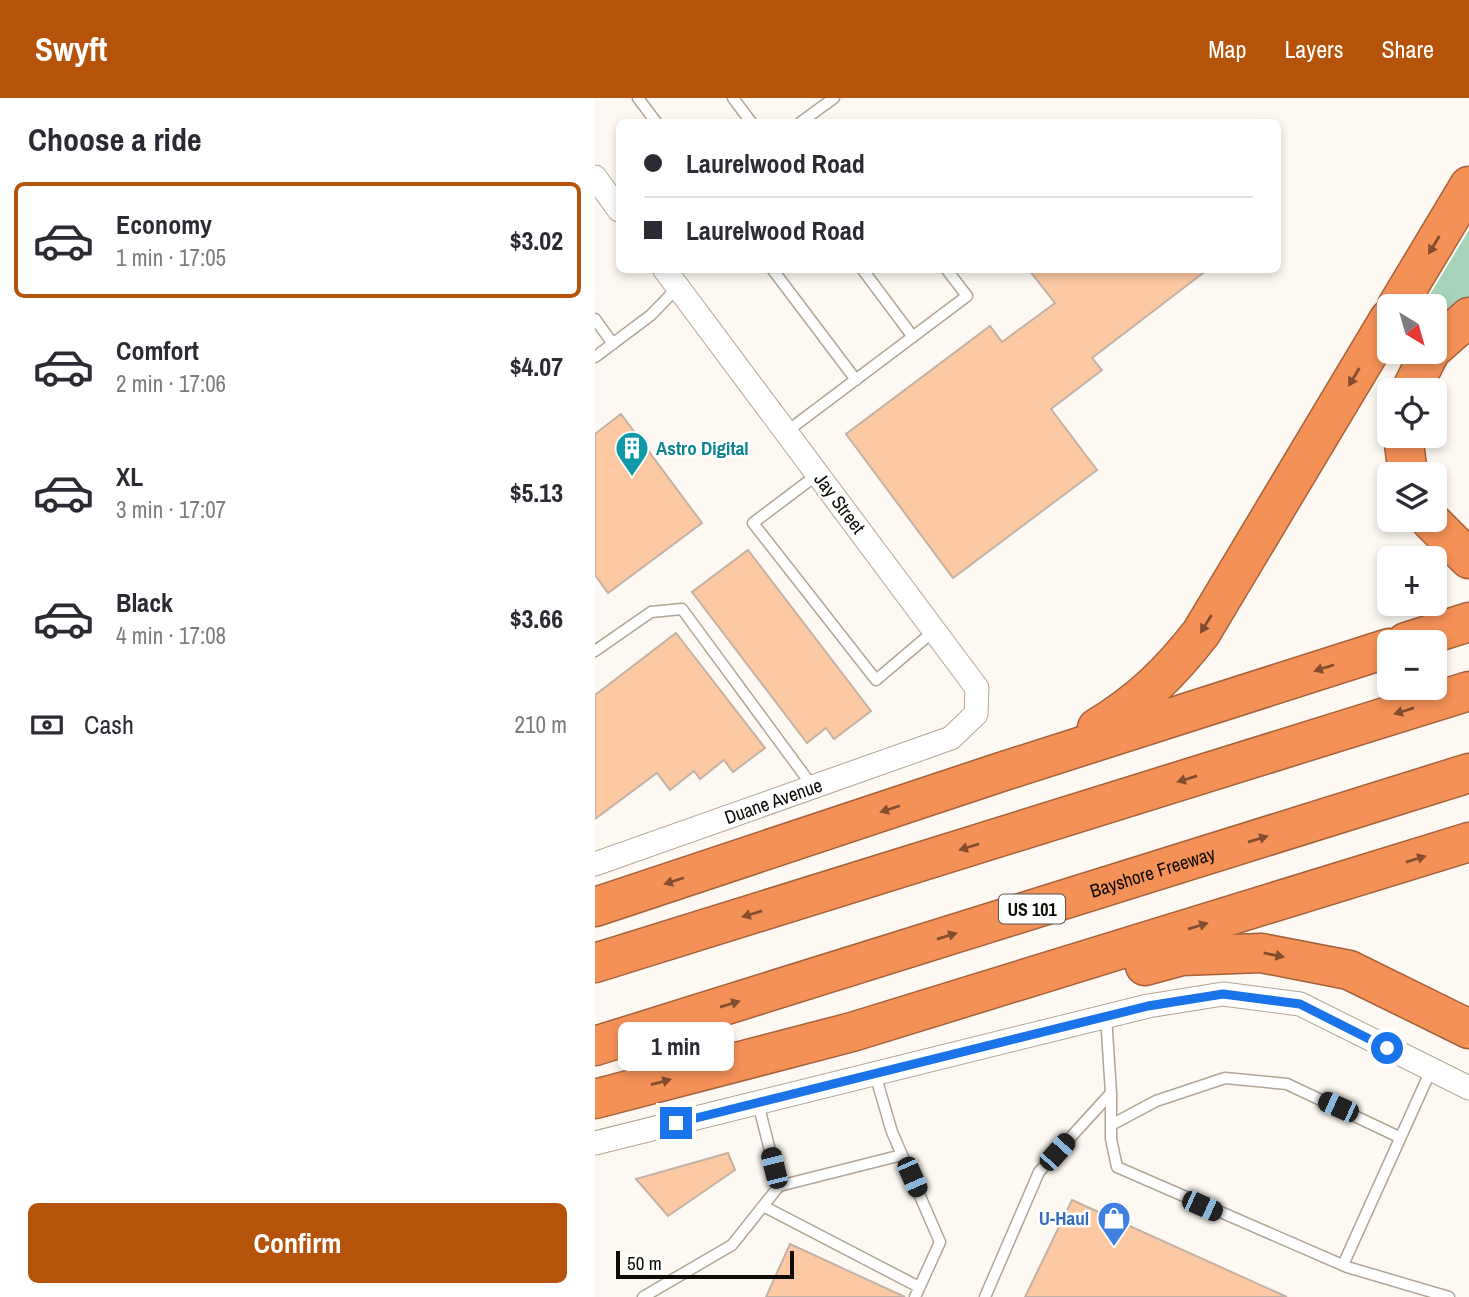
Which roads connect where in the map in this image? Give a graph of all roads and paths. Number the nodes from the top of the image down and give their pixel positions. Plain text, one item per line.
1 (638, 98) edge
2 (733, 98) edge
3 (834, 98) edge
4 (654, 119) edge
5 (749, 119) edge
6 (805, 119) edge
7 (595, 177) edge
8 (1469, 187) edge
9 (616, 206) edge
10 (775, 273) edge
11 (865, 273) edge
12 (949, 273) edge
13 (671, 278) edge
14 (1404, 294) edge
15 (1469, 317) edge
16 (595, 319) edge
17 (1447, 336) edge
18 (913, 337) junction
19 (1377, 339) edge
20 (613, 344) junction
21 (595, 357) edge
22 (856, 380) junction
23 (786, 432) junction
24 (818, 474) junction
25 (1442, 532) edge
26 (1469, 559) edge
27 (1469, 622) edge
28 (935, 630) junction
29 (1444, 630) edge
30 (595, 651) edge
31 (1377, 652) edge
32 (1469, 691) edge
33 (950, 738) joint
34 (1001, 772) junction
35 (1469, 772) edge
36 (813, 787) junction
37 (1469, 842) edge
38 (595, 864) edge
39 (595, 907) edge
40 (595, 963) edge
41 (1106, 1016) junction
42 (1469, 1029) edge
43 (852, 1032) junction
44 (595, 1046) edge
45 (1431, 1070) junction
46 (875, 1074) junction
47 (1469, 1088) edge
48 (1111, 1093) junction
49 (595, 1099) edge
50 (758, 1103) junction
51 (1111, 1125) junction
52 (1399, 1137) junction
53 (595, 1143) edge
54 (902, 1155) junction
55 (779, 1186) junction
56 (763, 1206) junction
57 (1343, 1265) junction
58 (659, 1292) edge
59 (917, 1292) edge
60 (643, 1297) edge
61 (985, 1297) edge
62 (1449, 1297) edge

1 - 4 lane
2 - 5 lane
3 - 6 lane
7 - 9 street
8 -> 14 highway
10 - 22 lane
11 - 18 lane
12 - 18 lane
13 - 20 lane
13 - 23 street, Jay Street
15 - 17 highway
16 - 20 lane
18 - 22 lane
19 -> 34 highway
20 - 21 lane
22 - 23 lane
23 - 24 street, Jay Street
24 - 28 street, Jay Street
24 - 28 lane
25 - 26 highway
27 - 29 highway
28 - 33 street, Jay Street
30 - 36 lane
31 -> 34 highway
32 -> 40 highway
33 - 36 street, Duane Avenue
34 -> 39 highway
44 -> 35 highway, Bayshore Freeway / US 101
36 - 38 street, Duane Avenue
43 -> 37 highway
41 - 45 street
41 - 46 street
41 - 48 lane
43 -> 42 highway
49 -> 43 highway
45 - 47 street
45 - 52 lane
46 - 50 street
46 - 54 lane
48 - 51 lane
48 - 61 lane
50 - 53 street
50 - 55 lane
51 - 52 lane
51 - 57 lane
52 - 57 lane
54 - 55 lane
54 - 59 lane
55 - 56 lane
56 - 58 lane
56 - 59 lane
57 - 62 lane
58 - 60 lane

